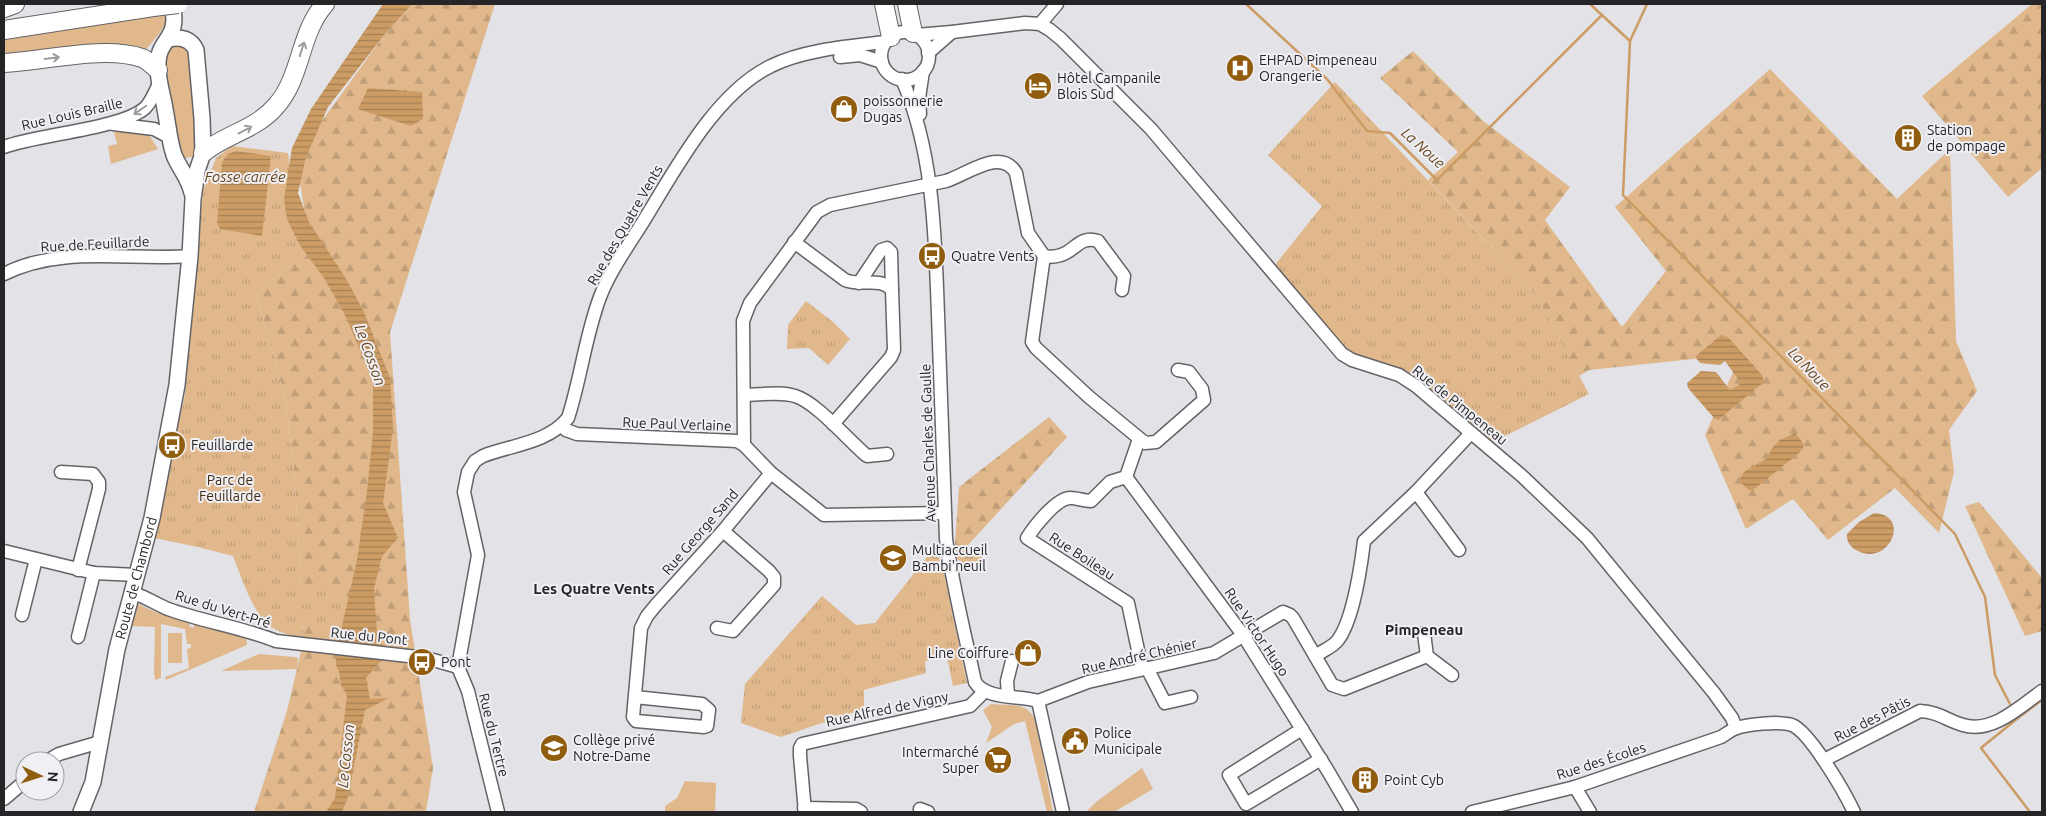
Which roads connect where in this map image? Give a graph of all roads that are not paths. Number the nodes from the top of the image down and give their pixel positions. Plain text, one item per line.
1 (15, 4) edge
2 (110, 4) edge
3 (172, 4) edge
4 (179, 4) edge
5 (325, 4) edge
6 (884, 4) edge
7 (896, 4) edge
8 (908, 4) edge
9 (1057, 4) edge
10 (4, 8) edge
11 (4, 20) edge
12 (1040, 24) junction
13 (4, 30) edge
14 (952, 32) junction
15 (901, 36) junction
16 (169, 39) junction
17 (190, 41) junction
18 (928, 52) junction
19 (882, 62) junction
20 (4, 63) edge
21 (770, 66) junction
22 (923, 71) junction
23 (159, 76) junction
24 (902, 79) junction
25 (108, 124) junction
26 (920, 134) junction
27 (171, 138) junction
28 (4, 147) edge
29 (201, 157) junction
30 (180, 163) junction
31 (930, 185) junction
32 (193, 200) junction
33 (794, 242) junction
34 (190, 256) junction
35 (1044, 256) junction
36 (4, 274) edge
37 (859, 283) junction
38 (892, 290) junction
39 (1122, 290) dead end
40 (1178, 370) dead end
41 (744, 396) junction
42 (833, 424) junction
43 (562, 426) junction
44 (1471, 433) junction
45 (1139, 439) junction
46 (744, 445) junction
47 (886, 454) dead end
48 (61, 472) dead end
49 (771, 473) junction
50 (1126, 477) junction
51 (1416, 492) junction
52 (945, 513) junction
53 (723, 530) junction
54 (1459, 550) dead end
55 (4, 551) edge
56 (36, 559) junction
57 (78, 570) junction
58 (94, 573) junction
59 (137, 575) junction
60 (133, 593) junction
61 (22, 614) dead end
62 (717, 628) dead end
63 (1424, 633) dead end
64 (1243, 635) junction
65 (78, 637) dead end
66 (276, 641) joint
67 (1315, 656) junction
68 (1427, 656) junction
69 (1012, 661) dead end
70 (458, 667) junction
71 (1145, 669) junction
72 (1452, 675) dead end
73 (985, 690) junction
74 (2042, 691) edge
75 (1008, 695) junction
76 (635, 698) junction
77 (1191, 698) dead end
78 (1038, 701) junction
79 (1736, 728) junction
80 (1302, 729) junction
81 (100, 742) junction
82 (65, 752) edge
83 (1321, 759) junction
84 (1824, 760) junction
85 (1575, 787) junction
86 (15, 790) edge
87 (4, 799) edge
88 (805, 810) edge
89 (81, 812) edge
90 (498, 812) edge
91 (861, 812) edge
92 (1063, 812) edge
93 (1352, 812) edge
94 (1472, 812) edge
95 (1590, 812) edge
96 (1854, 812) edge

1 - 10 highway
2 - 11 highway
3 - 16 main road
4 - 13 highway, bridge
4 - 17 main road
29 -> 5 highway
6 - 15 highway
7 - 15 highway
8 - 15 highway
9 - 12 street
12 - 14 street, Rue des Quatre Vents
12 - 44 street, Rue de Pimpeneau
14 - 15 street, Rue des Quatre Vents
14 - 18 street
15 - 18 street
15 - 19 street
15 - 21 street, Rue des Quatre Vents
16 - 17 main road
16 - 23 main road
17 - 29 main road
18 - 22 street
19 - 21 street, Rue des Quatre Vents
19 - 24 street
20 -> 23 highway
21 - 43 street, Rue des Quatre Vents
22 - 24 street
22 - 26 street, Avenue Charles de Gaulle
23 -> 25 street, Rue Louis Braille
23 - 27 main road
24 - 26 street, Avenue Charles de Gaulle
25 - 27 street
25 - 28 street, Rue Louis Braille
26 - 31 street, Avenue Charles de Gaulle
27 - 30 main road
29 - 30 main road
29 - 32 main road
30 - 32 main road
31 - 33 street
31 - 35 street
31 - 52 street, Avenue Charles de Gaulle
32 - 34 main road, Route de Chambord
33 - 37 street
33 - 41 street
34 - 36 street, Rue de Feuillarde
34 - 59 main road, Route de Chambord
35 - 39 street
35 - 45 street
37 - 38 street
37 - 38 street
38 - 42 street
40 - 45 street
41 - 42 street
41 - 46 street
42 - 47 street
43 - 46 street, Rue Paul Verlaine
43 - 70 street
44 - 51 street
44 - 79 street, Rue de Pimpeneau
45 - 50 street
46 - 49 street, Rue Paul Verlaine
48 - 57 street
49 - 52 street, Rue Paul Verlaine
49 - 53 street, Rue George Sand
50 - 64 street, Rue Victor Hugo
50 - 71 street, Rue Boileau
51 - 54 street
51 - 67 street
52 - 73 street, Avenue Charles de Gaulle
53 - 62 street
53 - 76 street, Rue George Sand
55 - 56 street
56 - 57 street
56 - 61 street
57 - 58 street
58 - 59 street
58 - 65 street
59 - 60 main road, Route de Chambord
60 - 66 street, Rue du Vert-Pré
60 - 81 main road, Route de Chambord
63 - 68 street
64 - 67 street, Rue André Chénier
64 - 71 street, Rue André Chénier
64 - 80 street, Rue Victor Hugo
66 - 70 street, Rue du Pont
67 - 68 street
68 - 72 street
69 - 75 street
70 - 90 street, Rue du Tertre
71 - 77 street
71 - 78 street, Rue André Chénier
73 - 75 street
73 - 88 street, Rue Alfred de Vigny
74 - 84 street, Rue des Pâtis
75 - 78 street
76 - 76 street, Rue George Sand
78 - 92 street
79 - 84 street, Rue des Écoles
79 - 85 street, Rue des Écoles
80 - 83 street, Rue Victor Hugo
80 - 83 street
81 - 82 street
81 - 89 main road, Route de Chambord
83 - 93 street, Rue Victor Hugo
84 - 96 street
85 - 94 street, Rue des Écoles
85 - 95 street
86 - 87 street
88 - 91 street

